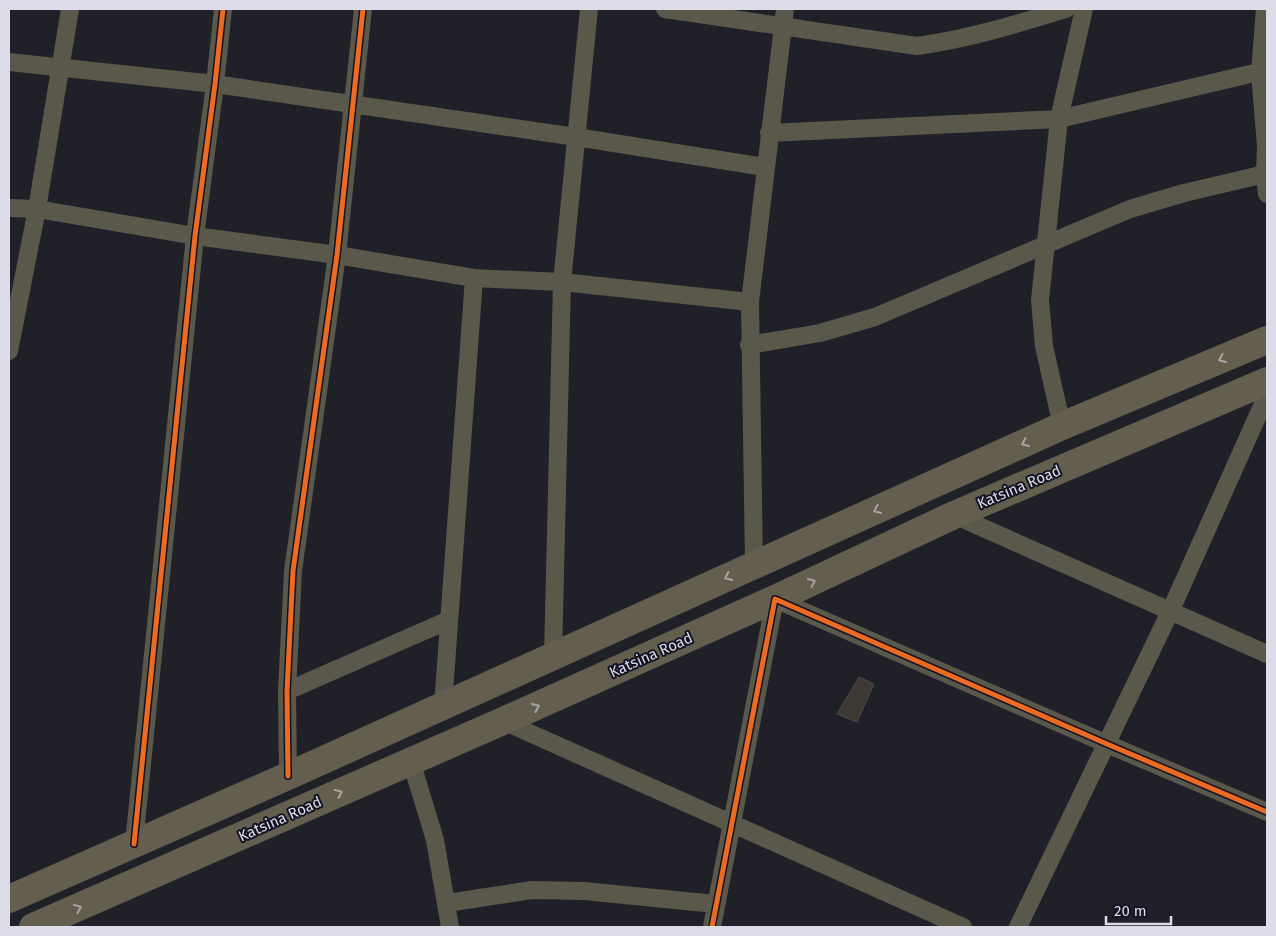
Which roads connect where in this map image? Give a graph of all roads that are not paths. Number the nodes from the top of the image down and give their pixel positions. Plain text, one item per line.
1 (70, 9) edge
2 (223, 9) edge
3 (362, 9) edge
4 (589, 9) edge
5 (665, 9) edge
6 (1066, 9) edge
7 (1084, 9) edge
8 (1265, 9) edge
9 (784, 17) edge
10 (9, 62) edge
11 (62, 67) junction
12 (1264, 71) edge
13 (216, 84) junction
14 (353, 104) junction
15 (1059, 119) junction
16 (769, 133) junction
17 (576, 136) junction
18 (1267, 147) edge
19 (766, 167) junction
20 (1265, 174) junction
21 (1267, 194) edge
22 (9, 208) edge
23 (37, 209) junction
24 (194, 236) junction
25 (1046, 245) junction
26 (337, 255) junction
27 (474, 278) junction
28 (562, 282) junction
29 (750, 302) junction
30 (1267, 340) edge
31 (750, 345) junction
32 (9, 351) edge
33 (1267, 381) edge
34 (1267, 395) edge
35 (1062, 426) junction
36 (954, 515) junction
37 (754, 565) junction
38 (775, 599) junction
39 (1170, 612) junction
40 (449, 620) junction
41 (1267, 654) edge
42 (553, 657) junction
43 (287, 691) junction
44 (442, 706) junction
45 (503, 721) junction
46 (1107, 744) junction
47 (411, 761) junction
48 (288, 776) junction
49 (1267, 812) edge
50 (733, 823) junction
51 (134, 844) junction
52 (16, 895) edge
53 (447, 903) junction
54 (716, 904) junction
55 (36, 926) edge
56 (450, 927) edge
57 (712, 927) edge
58 (963, 927) edge
59 (1018, 927) edge

1 - 11 street
2 - 13 street
3 - 14 street
4 - 17 street
5 - 9 street
6 - 9 street
7 - 15 street
8 - 12 street
9 - 16 street
10 - 11 street
11 - 13 street
11 - 23 street
12 - 15 street
12 - 18 street
13 - 14 street
13 - 24 street
14 - 17 street
14 - 26 street
15 - 16 street
15 - 25 street
16 - 19 street
17 - 19 street
17 - 28 street
18 - 20 street
19 - 29 street
20 - 21 street
20 - 25 street
22 - 23 street
23 - 24 street
23 - 32 street
24 - 26 street
24 - 51 street
25 - 31 street
25 - 35 street
26 - 27 street
26 - 43 street
27 - 28 street
27 - 40 street
28 - 29 street
28 - 42 street
29 - 31 street
30 -> 35 highway
31 - 37 street
33 - 36 highway, Katsina Road
34 - 39 street
35 -> 37 highway
38 -> 36 highway, Katsina Road
36 - 39 street
37 -> 42 highway
45 -> 38 highway, Katsina Road
38 - 46 street
38 - 50 street
39 - 41 street
39 - 46 street
40 - 43 street
40 - 44 street
42 - 44 highway
43 - 48 street
44 - 48 highway
45 - 47 highway, Katsina Road
45 - 50 street
46 - 49 street
46 - 59 street
47 - 53 street
55 -> 47 highway, Katsina Road
48 - 51 highway
50 - 54 street
50 - 58 street
51 - 52 highway
52 - 55 highway
53 - 54 street
53 - 56 street
54 - 57 street

